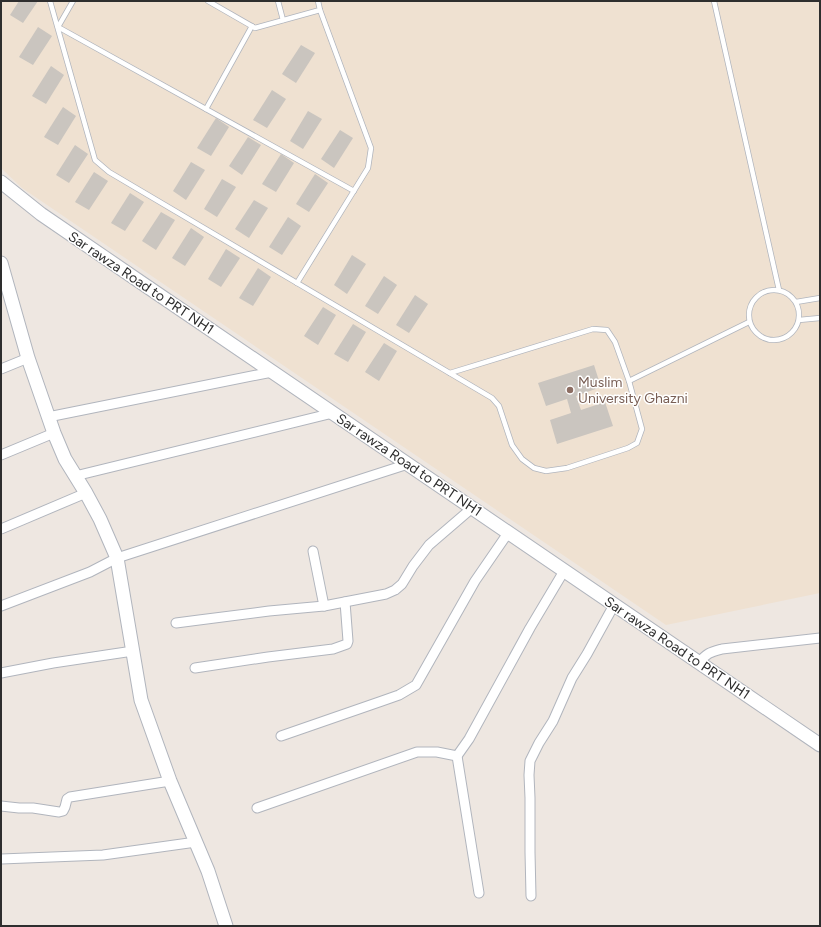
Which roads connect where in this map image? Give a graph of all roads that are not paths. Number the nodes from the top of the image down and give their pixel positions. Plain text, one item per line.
1 (50, 1) edge
2 (73, 1) edge
3 (208, 1) edge
4 (278, 1) edge
5 (318, 1) edge
6 (714, 1) edge
7 (320, 10) junction
8 (283, 20) junction
9 (252, 26) junction
10 (58, 27) junction
11 (206, 109) junction
12 (1, 182) edge
13 (354, 191) junction
14 (1, 263) edge
15 (297, 283) junction
16 (779, 290) junction
17 (820, 298) edge
18 (796, 302) junction
19 (820, 318) edge
20 (799, 320) junction
21 (750, 322) junction
22 (28, 358) junction
23 (1, 369) edge
24 (272, 372) junction
25 (450, 373) junction
26 (629, 381) junction
27 (333, 414) junction
28 (48, 417) junction
29 (54, 433) junction
30 (1, 455) edge
31 (408, 464) junction
32 (75, 476) junction
33 (86, 493) junction
34 (472, 508) junction
35 (1, 529) edge
36 (508, 533) junction
37 (313, 551) dead end
38 (117, 558) junction
39 (564, 571) junction
40 (345, 602) junction
41 (614, 605) junction
42 (1, 606) edge
43 (324, 606) junction
44 (176, 623) dead end
45 (820, 638) edge
46 (133, 651) junction
47 (699, 663) junction
48 (195, 668) dead end
49 (1, 673) edge
50 (281, 736) dead end
51 (820, 745) edge
52 (457, 756) junction
53 (170, 781) junction
54 (1, 806) edge
55 (257, 808) dead end
56 (196, 842) junction
57 (1, 859) edge
58 (479, 893) dead end
59 (531, 896) dead end
60 (226, 926) edge

1 - 10 lane
2 - 10 lane
3 - 9 lane
4 - 8 lane
5 - 7 lane
6 - 16 lane
7 - 8 lane
7 - 13 lane
8 - 9 lane
9 - 11 lane
10 - 11 lane
10 - 15 lane
11 - 13 lane
12 - 24 main road, Sar rawza Road to PRT NH1
13 - 15 lane
14 - 22 main road
15 - 25 lane
16 - 18 lane
16 - 21 lane
17 - 18 lane
18 - 20 lane
19 - 20 lane
20 - 21 lane
21 - 26 lane
22 - 23 street
22 - 28 main road
24 - 27 main road, Sar rawza Road to PRT NH1
24 - 28 street
25 - 26 lane
25 - 26 lane
27 - 31 main road, Sar rawza Road to PRT NH1
27 - 32 street
28 - 29 main road
29 - 30 street
29 - 32 main road
31 - 34 main road, Sar rawza Road to PRT NH1
31 - 38 street
32 - 33 main road
33 - 35 street
33 - 38 main road
34 - 36 main road, Sar rawza Road to PRT NH1
34 - 40 street
36 - 39 main road, Sar rawza Road to PRT NH1
36 - 50 street
37 - 43 street
38 - 42 street
38 - 46 main road
39 - 41 main road, Sar rawza Road to PRT NH1
39 - 52 street
40 - 43 street
40 - 48 street
41 - 47 main road, Sar rawza Road to PRT NH1
41 - 59 street
43 - 44 street
45 - 47 street
46 - 49 street
46 - 53 main road
47 - 51 main road, Sar rawza Road to PRT NH1
52 - 55 street
52 - 58 street
53 - 54 street
53 - 56 main road
56 - 57 street
56 - 60 main road

